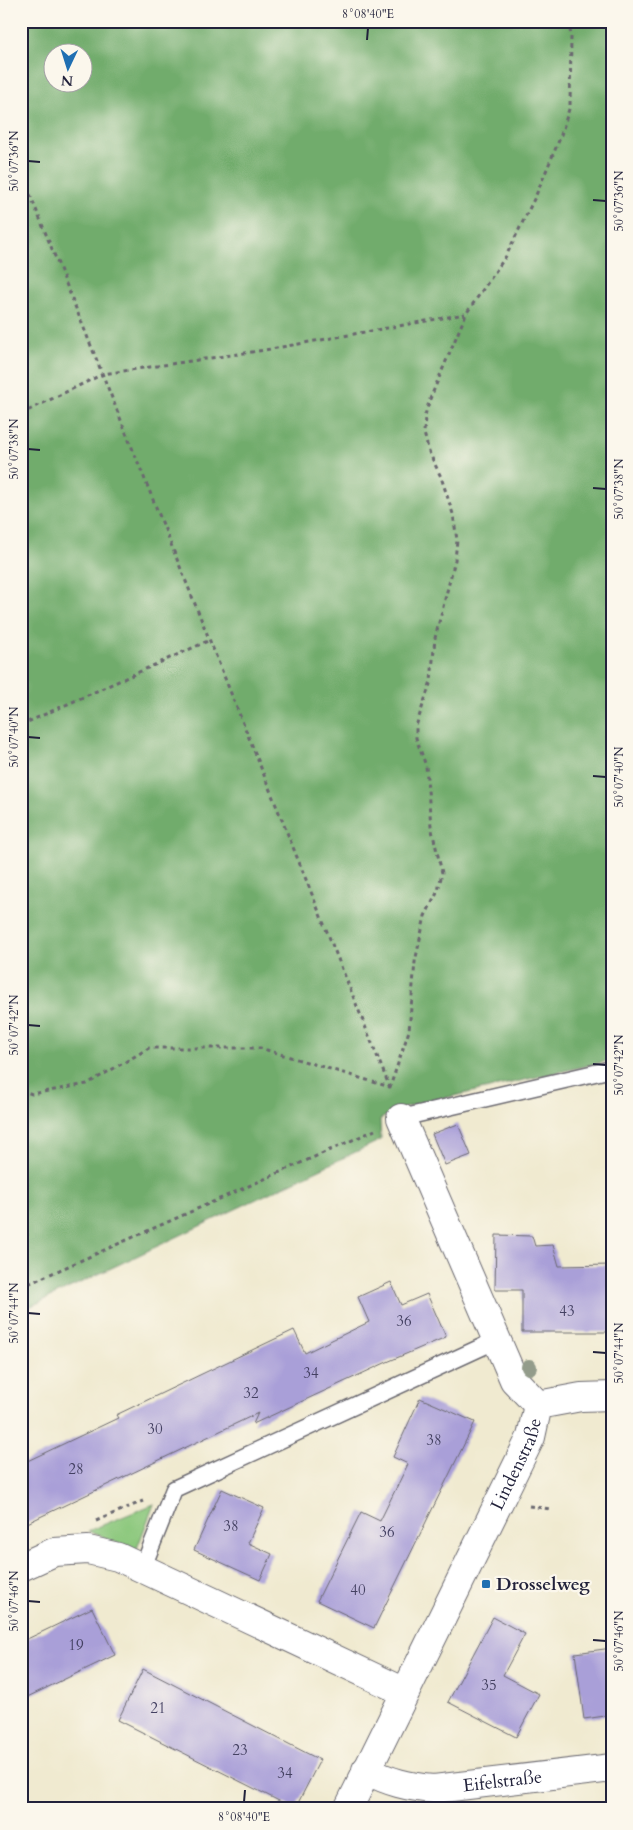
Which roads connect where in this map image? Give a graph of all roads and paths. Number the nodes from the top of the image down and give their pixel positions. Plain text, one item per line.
1 (569, 21) edge
2 (21, 172) edge
3 (466, 314) junction
4 (103, 374) junction
5 (21, 414) edge
6 (210, 640) junction
7 (21, 725) edge
8 (612, 1069) edge
9 (390, 1087) junction
10 (21, 1090) edge
11 (401, 1118) junction
12 (21, 1287) edge
13 (497, 1340) junction
14 (612, 1396) edge
15 (538, 1405) junction
16 (174, 1489) junction
17 (95, 1521) dead end
18 (21, 1567) edge
19 (143, 1567) junction
20 (405, 1692) junction
21 (612, 1768) edge
22 (366, 1770) junction
23 (348, 1809) edge

1 - 3 path
2 - 4 path
3 - 4 path
3 - 9 path
4 - 5 path
4 - 6 path
6 - 7 path
6 - 9 path
8 - 11 lane
9 - 10 path
9 - 11 path
11 - 12 path
11 - 13 street, Lindenstraße
13 - 15 street, Lindenstraße
13 - 16 lane
14 - 15 street
15 - 20 street, Lindenstraße
16 - 17 path
16 - 19 lane
18 - 19 street
19 - 20 street
20 - 22 street, Lindenstraße
21 - 22 street, Eifelstraße
22 - 23 street, Lindenstraße

